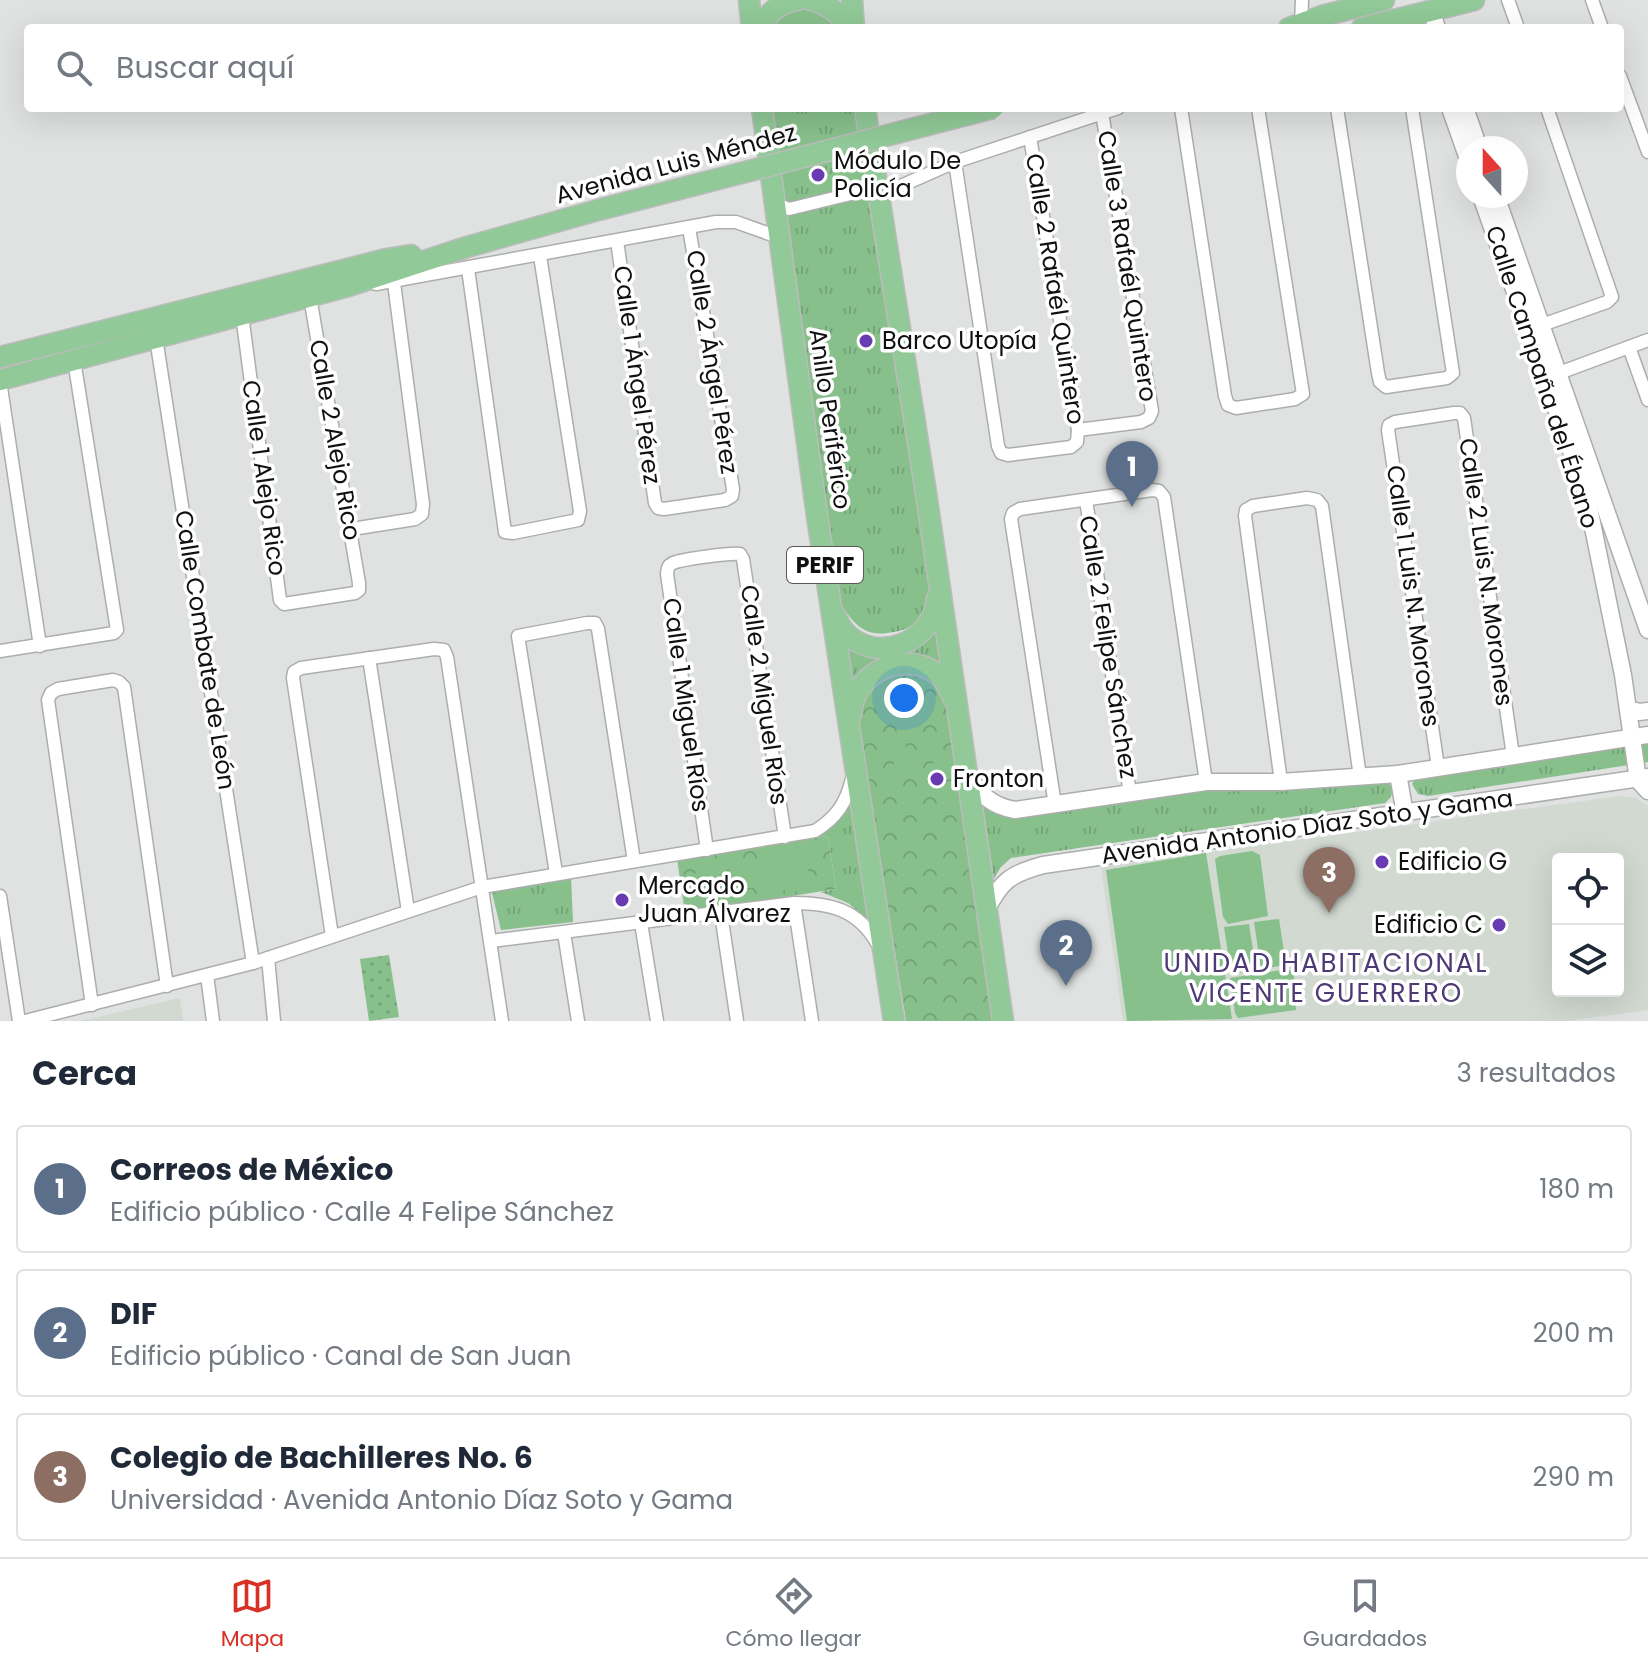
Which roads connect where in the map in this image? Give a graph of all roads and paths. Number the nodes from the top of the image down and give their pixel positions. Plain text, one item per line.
1 (749, 0) edge
2 (797, 0) edge
3 (811, 0) edge
4 (852, 0) edge
5 (1302, 0) edge
6 (1384, 0) edge
7 (1474, 0) edge
8 (1508, 0) edge
9 (1592, 0) edge
10 (1417, 21) edge
11 (752, 24) edge
12 (763, 24) edge
13 (848, 24) edge
14 (852, 24) edge
15 (1296, 24) edge
16 (1302, 24) edge
17 (1393, 24) edge
18 (1517, 24) edge
19 (1601, 24) edge
20 (1624, 87) edge
21 (763, 112) edge
22 (866, 112) edge
23 (978, 112) edge
24 (1105, 112) edge
25 (1182, 112) edge
26 (1259, 112) edge
27 (1338, 112) edge
28 (1413, 112) edge
29 (1451, 112) edge
30 (1466, 112) edge
31 (1548, 112) edge
32 (1102, 113) junction
33 (1460, 136) edge
34 (1475, 136) edge
35 (1030, 137) junction
36 (1648, 152) edge
37 (955, 162) junction
38 (875, 175) junction
39 (878, 196) junction
40 (774, 203) junction
41 (1485, 208) edge
42 (1500, 208) edge
43 (689, 228) junction
44 (778, 237) junction
45 (617, 241) junction
46 (467, 247) junction
47 (540, 256) junction
48 (468, 269) junction
49 (394, 283) junction
50 (345, 287) junction
51 (310, 297) junction
52 (242, 315) junction
53 (1542, 325) junction
54 (156, 338) junction
55 (1648, 340) edge
56 (1629, 347) junction
57 (0, 357) edge
58 (74, 360) junction
59 (1559, 373) junction
60 (0, 380) edge
61 (1648, 400) edge
62 (1389, 425) joint
63 (1078, 436) junction
64 (1086, 500) junction
65 (658, 508) joint
66 (352, 529) junction
67 (740, 554) joint
68 (359, 583) joint
69 (938, 589) junction
70 (832, 611) junction
71 (1648, 630) edge
72 (40, 646) junction
73 (0, 651) edge
74 (369, 658) junction
75 (955, 700) junction
76 (1628, 709) junction
77 (1648, 711) edge
78 (850, 728) junction
79 (1648, 735) edge
80 (1630, 739) junction
81 (1513, 756) junction
82 (856, 764) junction
83 (1438, 767) junction
84 (965, 771) junction
85 (1398, 774) junction
86 (1360, 777) junction
87 (1206, 782) junction
88 (1281, 782) junction
89 (1645, 783) edge
90 (1130, 794) junction
91 (1055, 805) junction
92 (1405, 814) junction
93 (785, 837) junction
94 (707, 850) junction
95 (634, 861) junction
96 (556, 873) junction
97 (482, 887) junction
98 (0, 896) edge
99 (794, 903) junction
100 (408, 911) junction
101 (986, 911) junction
102 (721, 914) junction
103 (641, 923) junction
104 (564, 933) junction
105 (332, 936) junction
106 (491, 941) junction
107 (883, 954) junction
108 (268, 958) junction
109 (253, 963) junction
110 (207, 975) junction
111 (167, 986) junction
112 (92, 1005) junction
113 (19, 1021) edge
114 (25, 1021) edge
115 (213, 1021) edge
116 (274, 1021) edge
117 (502, 1021) edge
118 (578, 1021) edge
119 (657, 1021) edge
120 (737, 1021) edge
121 (812, 1021) edge
122 (894, 1021) edge
123 (1003, 1021) edge

1 - 11 main road
2 - 12 main road
3 - 13 main road
4 - 14 main road
5 - 15 street
6 - 16 main road
7 - 10 main road
8 - 18 street
9 - 19 street
10 - 17 main road
20 - 36 street
21 - 40 main road, Anillo Periférico / PERIF
22 - 38 main road
23 - 46 main road, Avenida Luis Méndez, bridge
24 - 32 street
25 - 26 street
27 - 28 street
29 - 33 street
30 - 34 street
31 - 53 street
32 - 35 street
32 - 63 street, Calle 3 Rafaél Quintero
35 - 37 street
35 - 63 street, Calle 2 Rafaél Quintero
37 - 39 street
37 - 63 street
38 - 39 main road
38 - 40 street
39 - 69 main road
40 - 44 main road, Anillo Periférico / PERIF
41 - 76 street, Calle Campaña del Ébano
42 - 53 street, Calle Campaña del Ébano
43 - 44 street, Avenida Luis Méndez
43 - 45 street, Avenida Luis Méndez
43 - 65 street, Calle 2 Ángel Pérez
44 - 70 main road, Anillo Periférico / PERIF
45 - 47 street, Avenida Luis Méndez
45 - 65 street, Calle 1 Ángel Pérez
46 - 50 main road, Avenida Luis Méndez
46 - 57 main road, Avenida Luis Méndez
47 - 48 street, Avenida Luis Méndez
47 - 48 street
48 - 49 street, Avenida Luis Méndez
49 - 50 street, Avenida Luis Méndez
49 - 66 street
50 - 51 main road, Avenida Luis Méndez
51 - 52 main road, Avenida Luis Méndez
51 - 66 street, Calle 2 Alejo Rico
52 - 54 main road, Avenida Luis Méndez
52 - 68 street, Calle 1 Alejo Rico
53 - 59 street, Calle Campaña del Ébano
54 - 58 main road, Avenida Luis Méndez
54 - 109 street, Calle Combate de León
55 - 56 street
56 - 59 street
56 - 61 street
58 - 60 main road, Avenida Luis Méndez
58 - 72 street
59 - 71 street, Calle Campaña del Ébano
60 - 72 street
62 - 81 street, Calle 2 Luis N. Morones
62 - 83 street, Calle 1 Luis N. Morones
64 - 87 street
64 - 90 street, Calle 2 Felipe Sánchez
64 - 91 street
66 - 68 street, Calle 2 Alejo Rico
67 - 93 street, Calle 2 Miguel Ríos
67 - 94 street, Calle 1 Miguel Ríos
69 - 70 main road
69 - 75 main road
70 - 78 main road, Anillo Periférico / PERIF
72 - 73 street
74 - 97 street
74 - 100 street
74 - 105 street
75 - 78 main road
75 - 84 main road
76 - 77 street
76 - 80 street, Calle Campaña del Ébano
78 - 82 main road, Anillo Periférico / PERIF
79 - 80 street, Avenida Antonio Díaz Soto y Gama
80 - 81 street, Avenida Antonio Díaz Soto y Gama
80 - 89 street, Calle Campaña del Ébano
81 - 83 street, Avenida Antonio Díaz Soto y Gama
82 - 93 street
82 - 107 main road, Anillo Periférico / PERIF
83 - 85 street, Avenida Antonio Díaz Soto y Gama
84 - 91 street, Avenida Antonio Díaz Soto y Gama
84 - 101 main road
85 - 86 street, Avenida Antonio Díaz Soto y Gama
85 - 92 street
86 - 88 street, Avenida Antonio Díaz Soto y Gama
86 - 88 street
87 - 88 street, Avenida Antonio Díaz Soto y Gama
87 - 90 street, Avenida Antonio Díaz Soto y Gama
89 - 92 street, Avenida Antonio Díaz Soto y Gama
90 - 91 street, Avenida Antonio Díaz Soto y Gama
92 - 101 street, Avenida Antonio Díaz Soto y Gama
93 - 94 street
94 - 95 street
95 - 96 street
95 - 96 street
96 - 97 street
97 - 100 street
97 - 106 street
98 - 113 street
99 - 102 street
99 - 107 street
99 - 121 street
100 - 105 street
101 - 123 main road
102 - 103 street
102 - 120 street
103 - 104 street
103 - 119 street
104 - 106 street
104 - 118 street
105 - 108 street
106 - 117 street
107 - 122 main road, Anillo Periférico / PERIF
108 - 109 street
108 - 116 street
109 - 110 street
110 - 111 street
110 - 115 street
111 - 112 street
111 - 112 street
112 - 114 street

